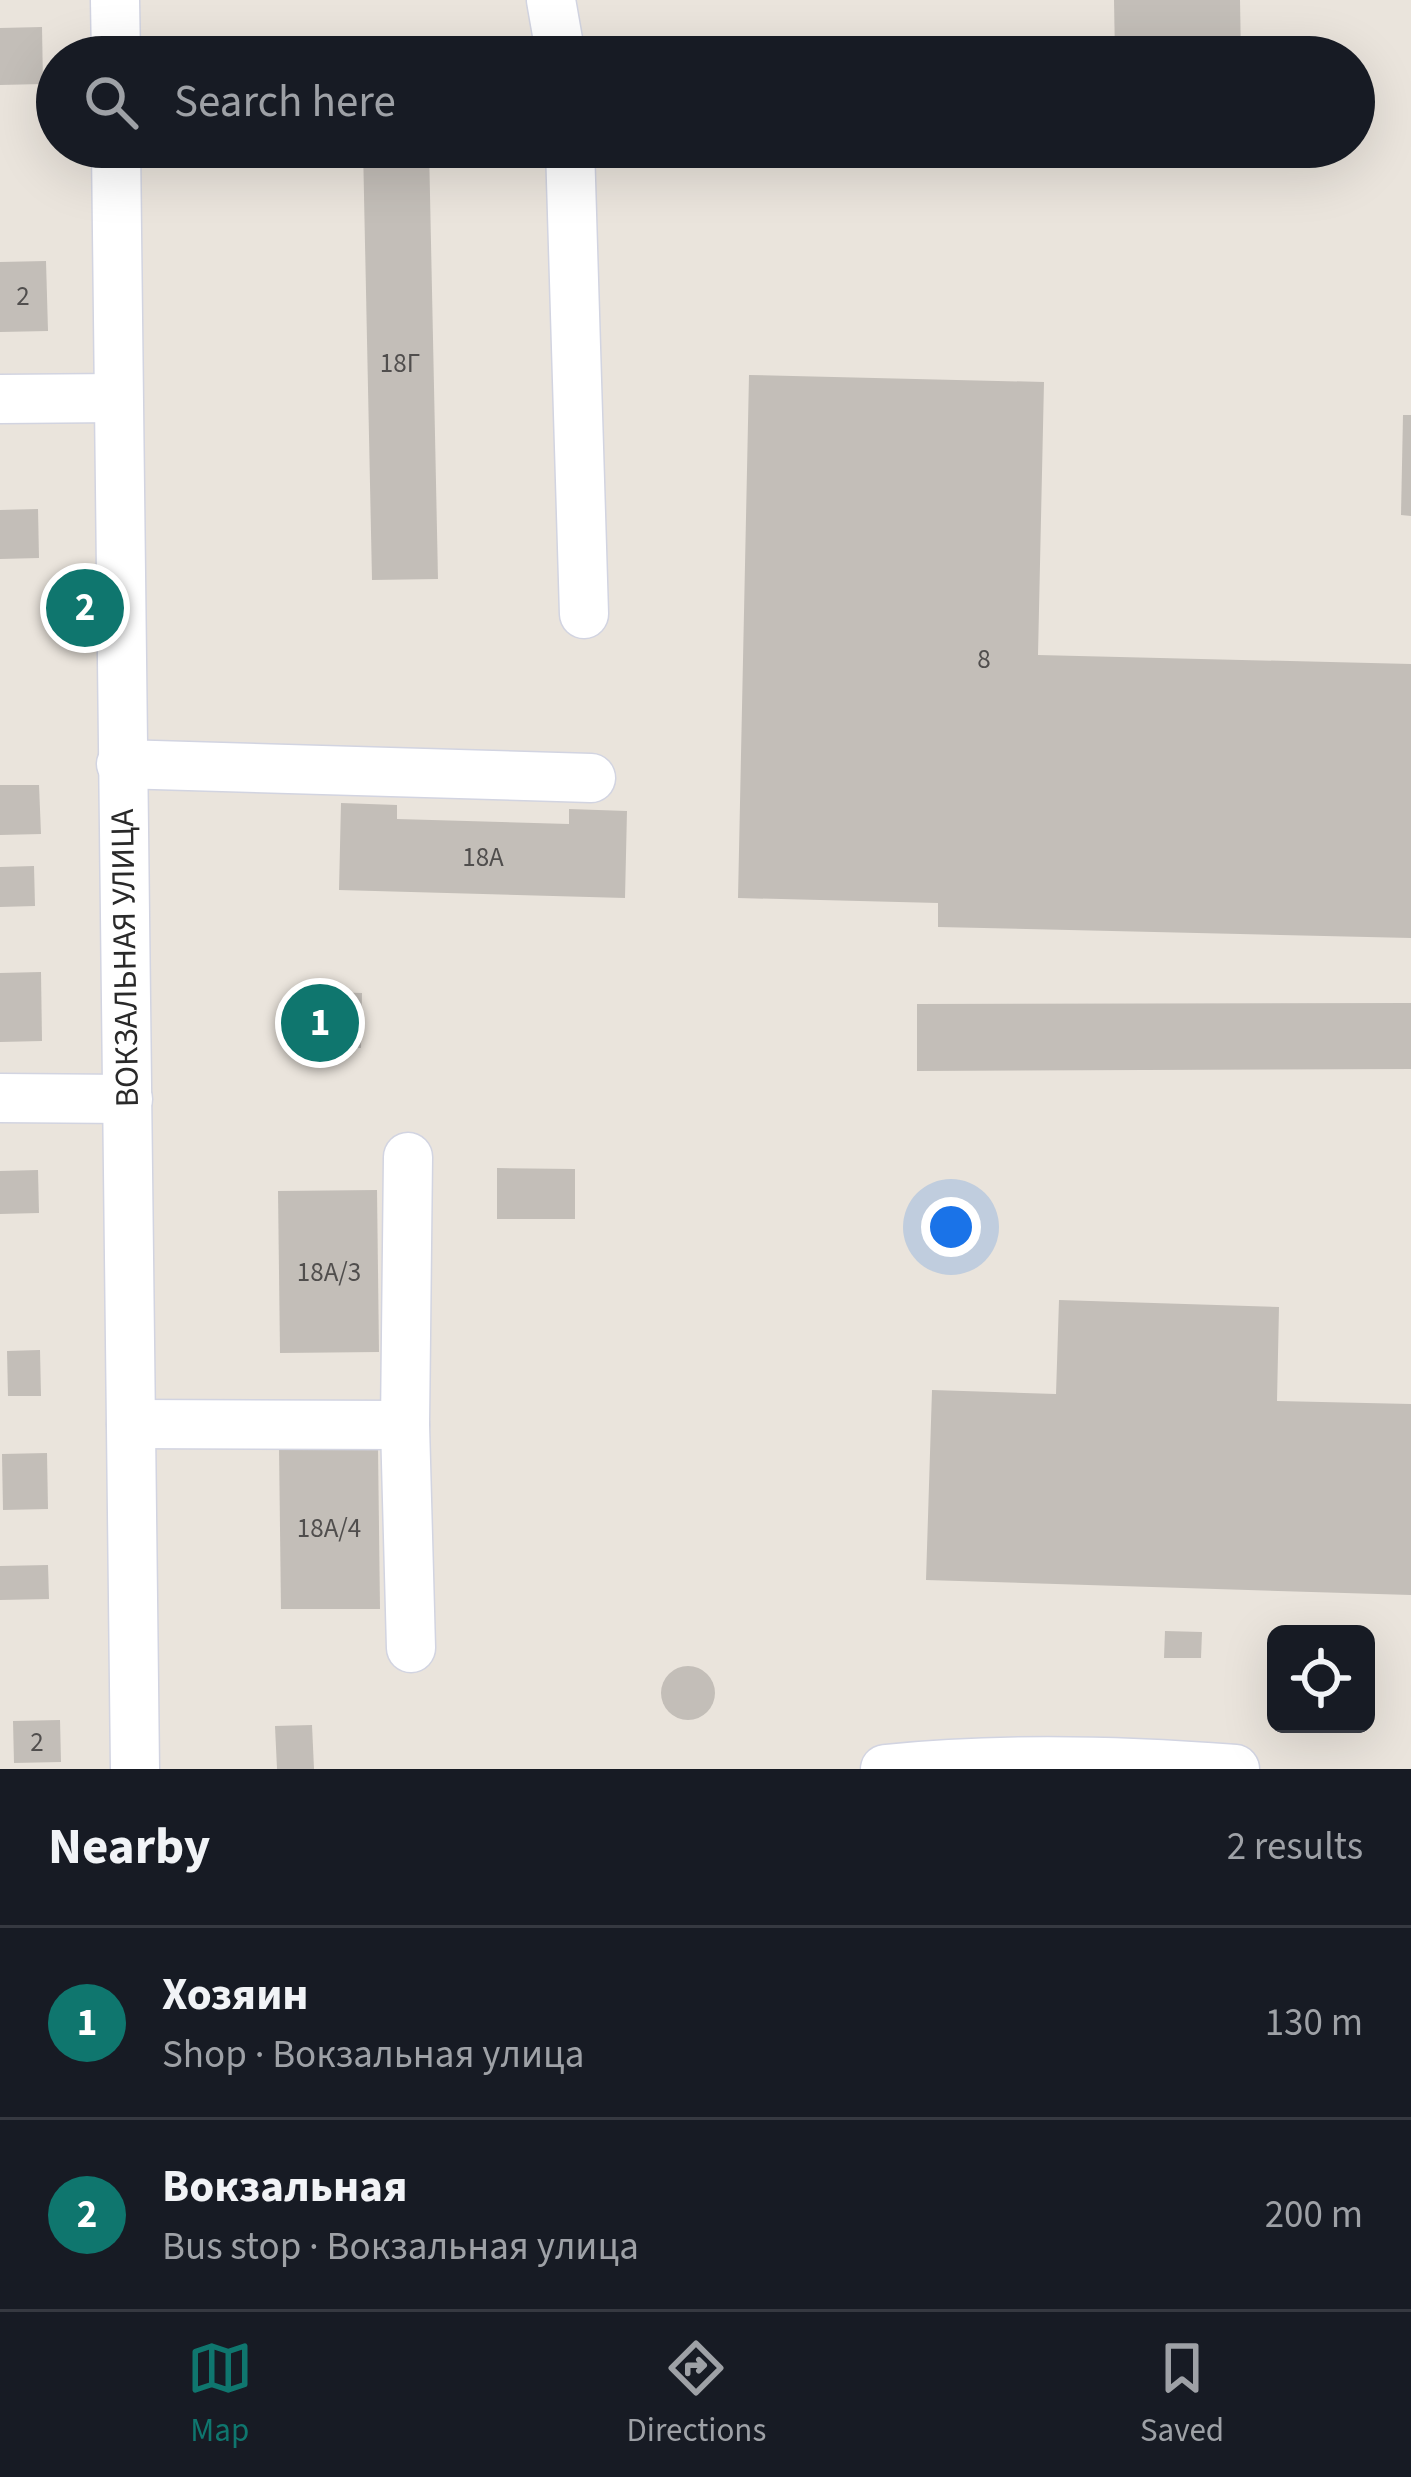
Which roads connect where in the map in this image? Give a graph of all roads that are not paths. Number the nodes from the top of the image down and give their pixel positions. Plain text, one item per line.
1 (115, 0) edge
2 (551, 0) edge
3 (116, 36) edge
4 (557, 36) edge
5 (116, 168) edge
6 (571, 168) edge
7 (118, 398) junction
8 (0, 399) edge
9 (584, 614) dead end
10 (121, 764) junction
11 (591, 778) dead end
12 (0, 1098) edge
13 (128, 1099) junction
14 (408, 1157) dead end
15 (131, 1424) junction
16 (405, 1425) junction
17 (411, 1648) dead end
18 (135, 1769) edge
19 (885, 1769) edge
20 (1235, 1769) edge

1 - 3 street
2 - 4 street
5 - 7 street, ВОКЗАЛЬНАЯ УЛИЦА
6 - 9 street
7 - 8 street
7 - 10 street, ВОКЗАЛЬНАЯ УЛИЦА
10 - 11 street
10 - 13 street, ВОКЗАЛЬНАЯ УЛИЦА
12 - 13 street
13 - 15 street, ВОКЗАЛЬНАЯ УЛИЦА
14 - 16 street
15 - 16 street
15 - 18 street, ВОКЗАЛЬНАЯ УЛИЦА
16 - 17 street
19 - 20 street

